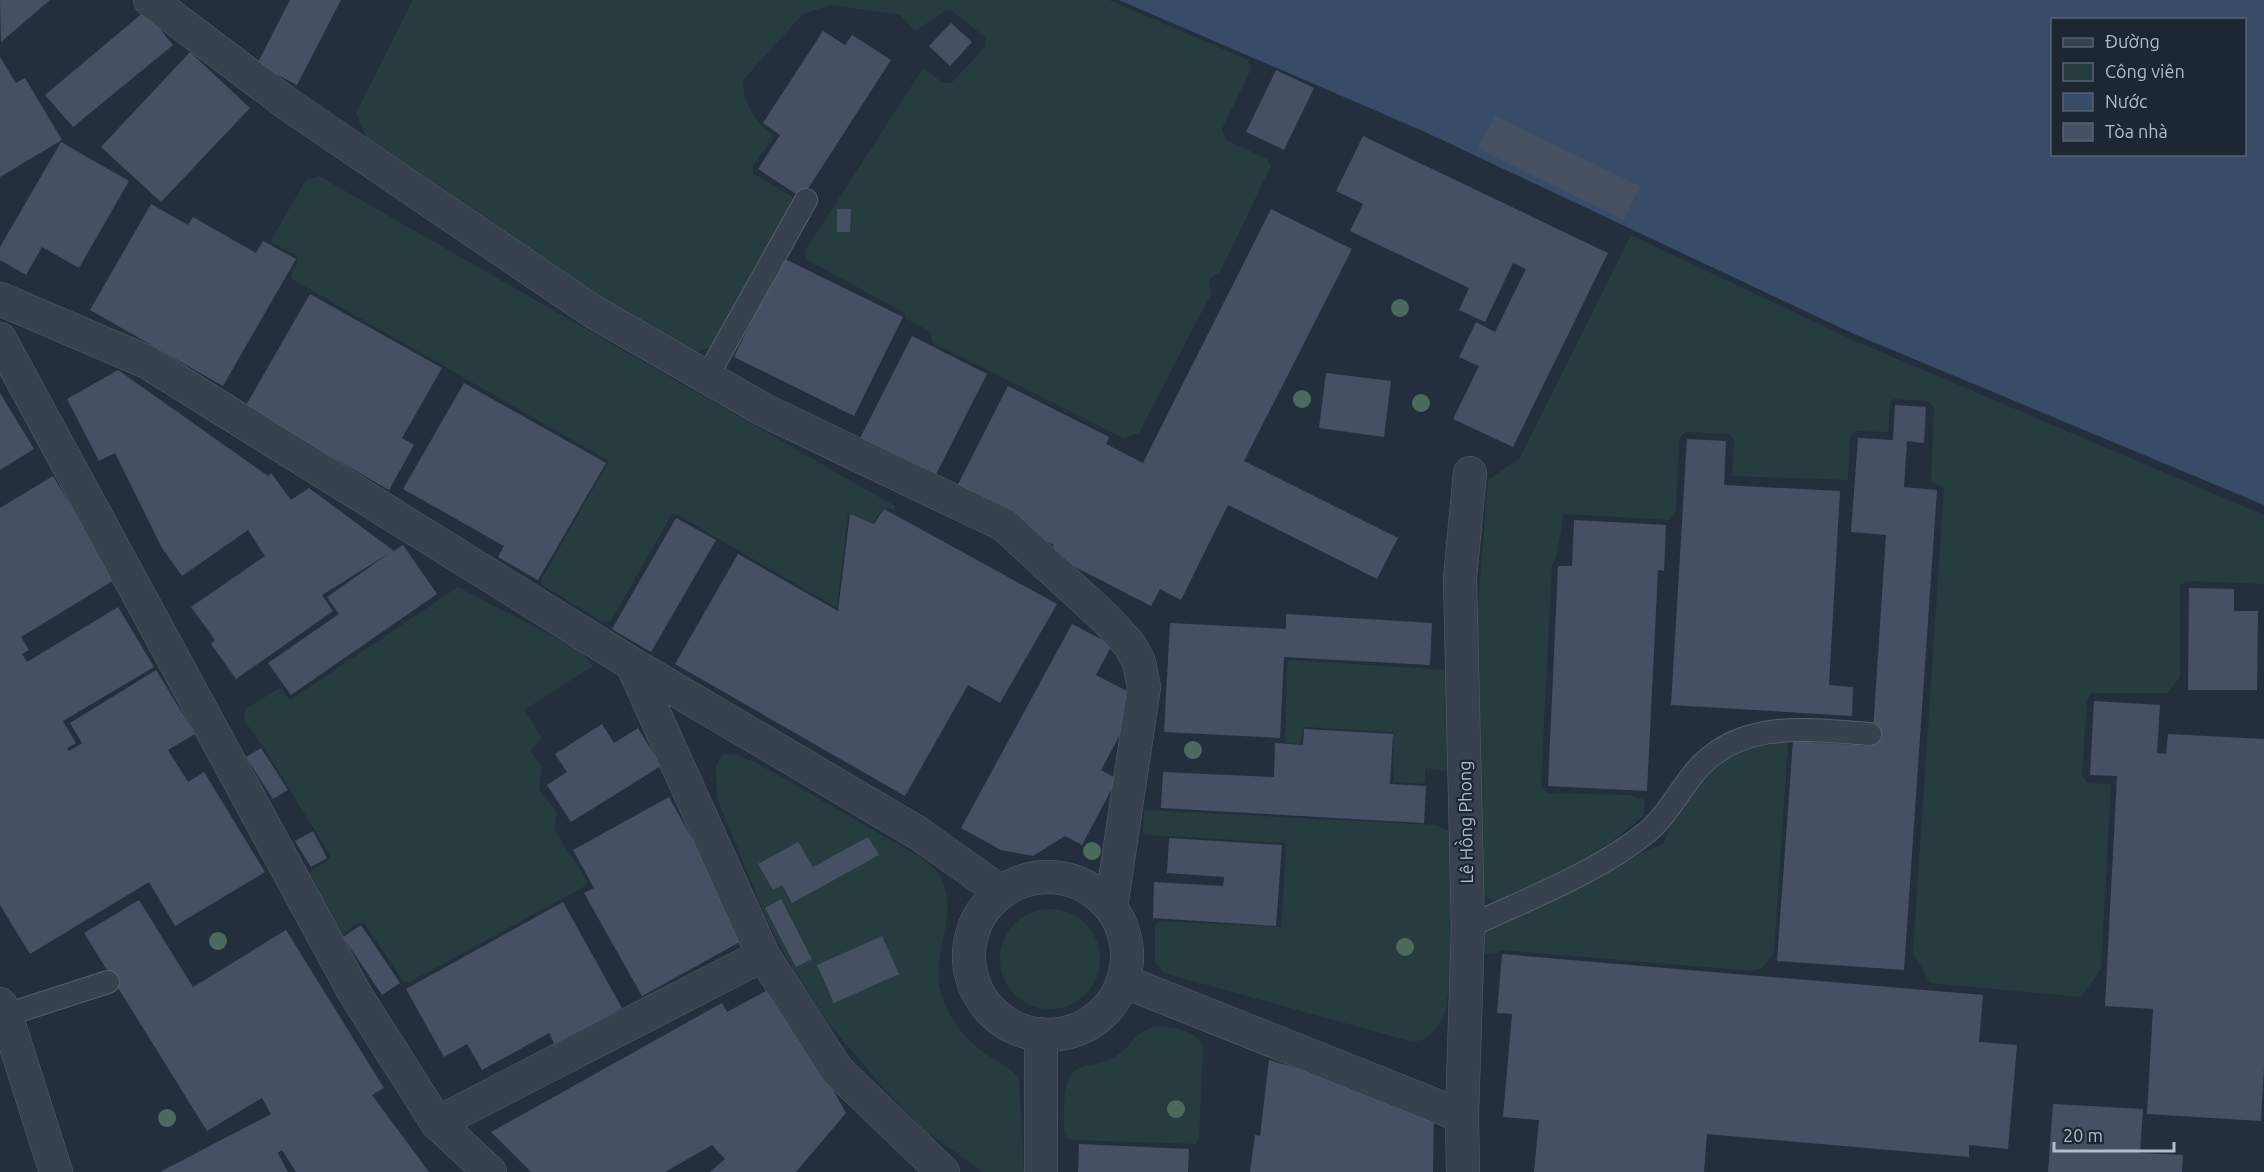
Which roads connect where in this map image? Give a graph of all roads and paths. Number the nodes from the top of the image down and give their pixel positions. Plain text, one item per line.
1 (153, 1) edge
2 (806, 200) dead end
3 (0, 299) edge
4 (0, 339) edge
5 (707, 378) junction
6 (1470, 473) dead end
7 (632, 664) junction
8 (1870, 734) dead end
9 (1002, 892) junction
10 (1111, 907) junction
11 (1468, 927) junction
12 (763, 955) junction
13 (1123, 981) junction
14 (108, 982) dead end
15 (3, 1009) edge
16 (1041, 1034) junction
17 (1462, 1116) junction
18 (436, 1123) junction
19 (56, 1172) edge
20 (490, 1172) edge
21 (943, 1172) edge
22 (1041, 1172) edge
23 (1463, 1172) edge

1 - 5 street
2 - 5 lane
3 - 7 street
4 - 18 street
5 - 10 street
6 - 11 street, Lê Hồng Phong
7 - 9 street
7 - 12 street
8 - 11 lane
9 - 10 street
9 - 16 street
10 - 13 street
11 - 17 street, Lê Hồng Phong
12 - 18 street
12 - 21 street
13 - 16 street
13 - 17 street
14 - 15 lane
15 - 19 street
16 - 22 street
17 - 23 street, Lê Hồng Phong
18 - 20 street

